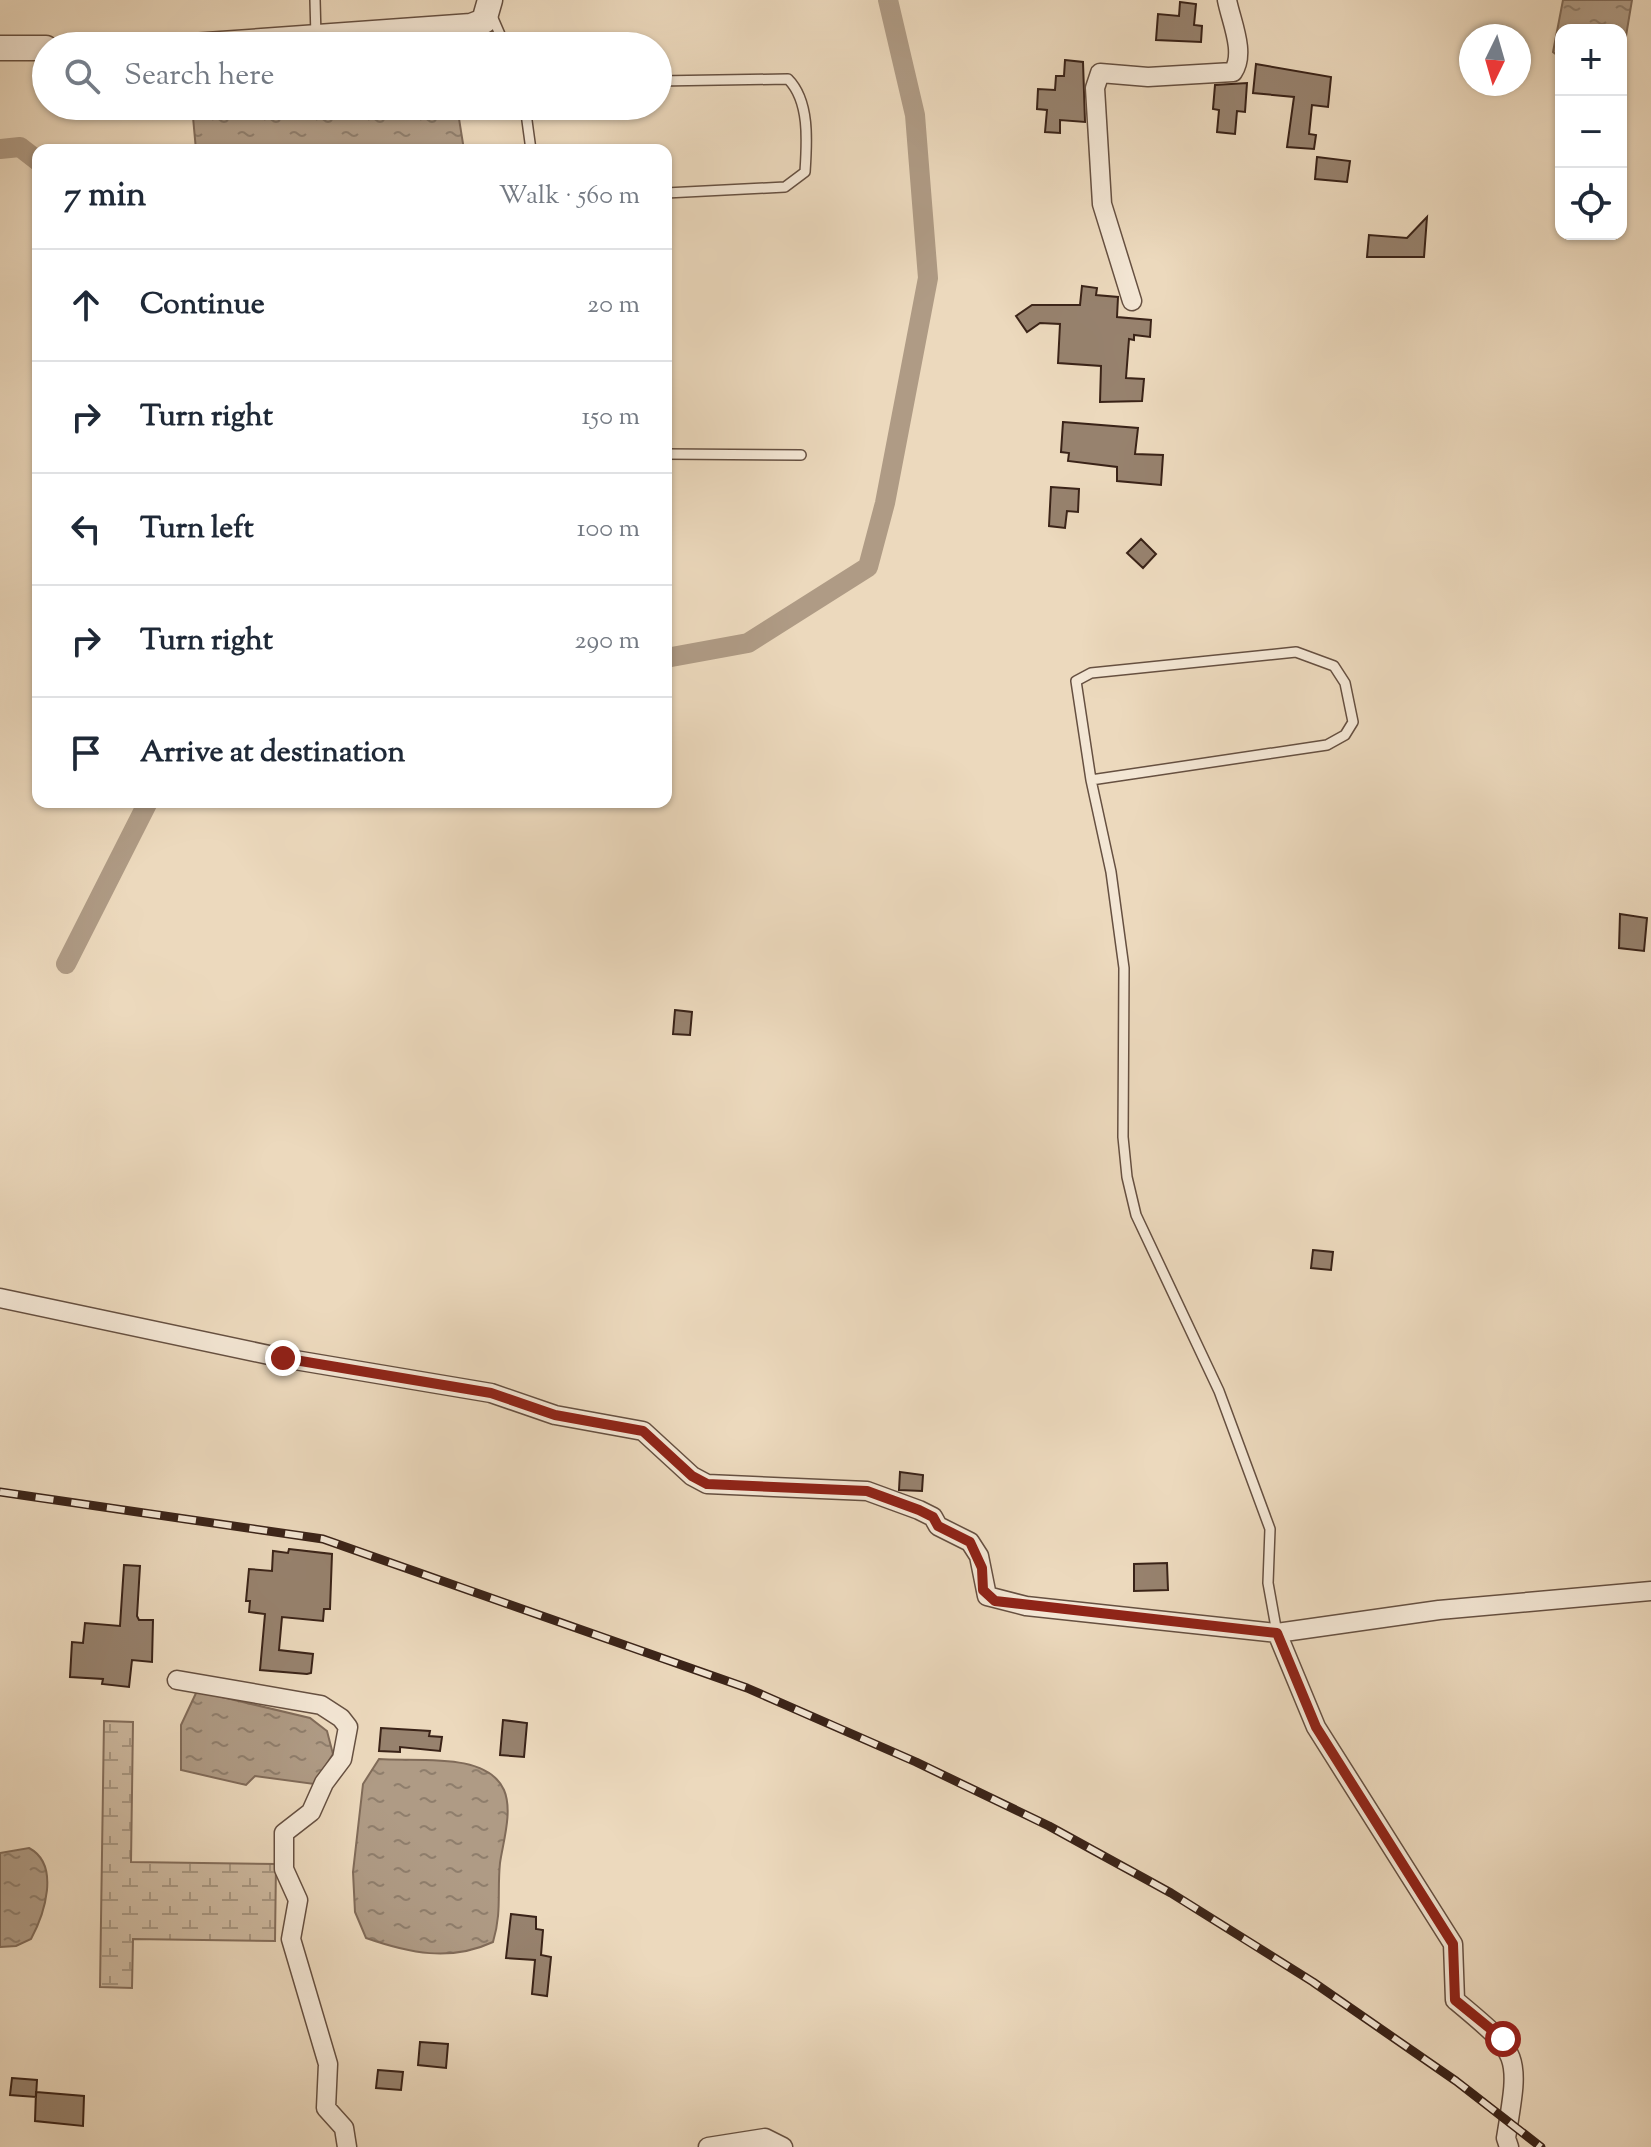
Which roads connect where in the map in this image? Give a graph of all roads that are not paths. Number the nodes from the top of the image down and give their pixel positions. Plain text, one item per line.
1 (315, 0) edge
2 (1227, 0) edge
3 (489, 5) edge
4 (316, 32) edge
5 (399, 32) edge
6 (500, 32) edge
7 (0, 48) edge
8 (32, 48) edge
9 (672, 81) edge
10 (527, 120) edge
11 (530, 144) edge
12 (672, 193) edge
13 (1132, 301) dead end
14 (672, 454) edge
15 (801, 455) dead end
16 (1091, 780) junction
17 (0, 1298) edge
18 (1651, 1591) edge
19 (1277, 1633) junction
20 (177, 1680) dead end
21 (347, 2147) edge
22 (708, 2147) edge
23 (783, 2147) edge
24 (1509, 2147) edge

1 - 4 lane
2 - 13 street
3 - 5 street
3 - 6 lane
7 - 8 street
9 - 12 lane
10 - 11 lane
14 - 15 lane
16 - 16 lane
16 - 19 lane
17 - 19 street
18 - 19 street
19 - 24 street
20 - 21 street
22 - 23 street

